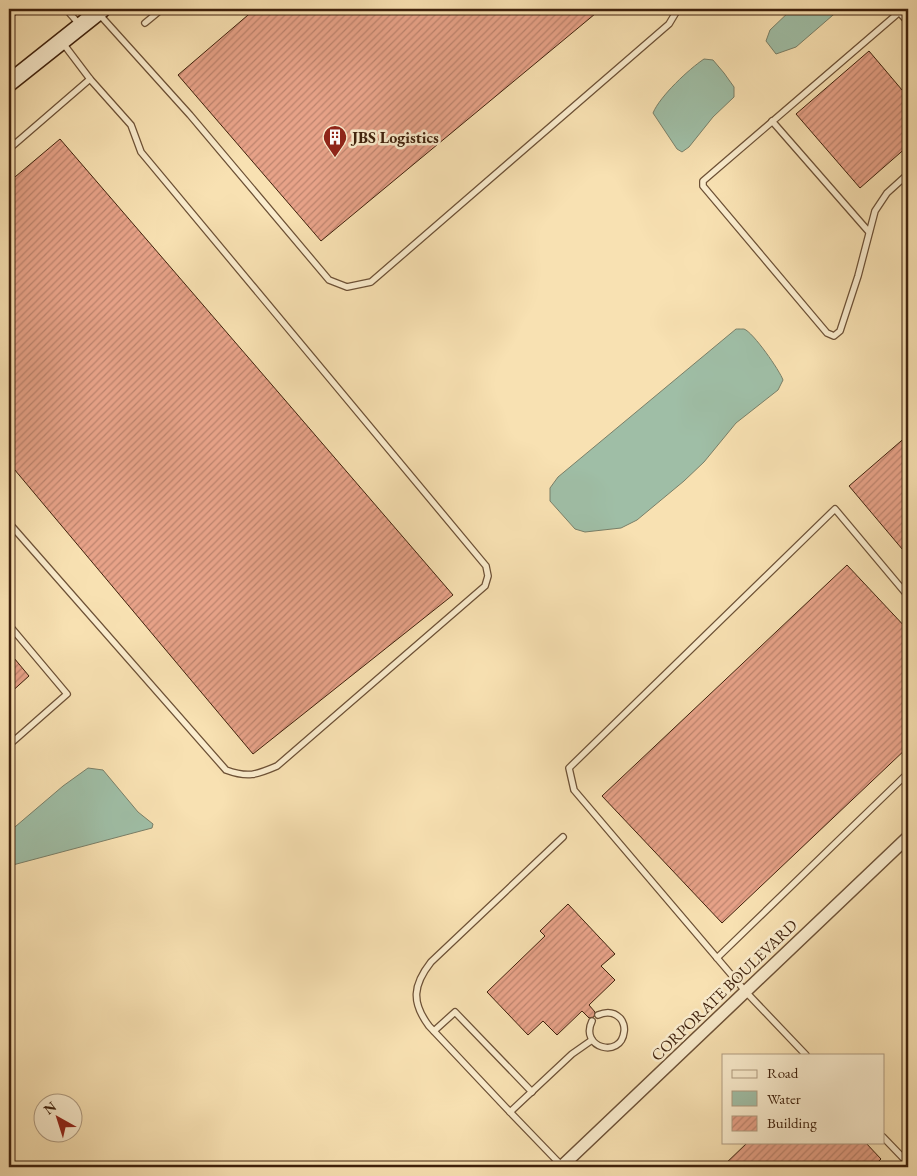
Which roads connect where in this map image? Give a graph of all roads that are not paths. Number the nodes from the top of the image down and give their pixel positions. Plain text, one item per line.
1 (17, 9) edge
2 (66, 9) edge
3 (162, 9) edge
4 (678, 9) edge
5 (901, 10) edge
6 (100, 11) edge
7 (9, 16) edge
8 (908, 22) edge
9 (145, 23) dead end
10 (81, 26) junction
11 (62, 42) junction
12 (90, 79) junction
13 (9, 83) edge
14 (772, 121) junction
15 (9, 149) edge
16 (908, 174) edge
17 (869, 232) junction
18 (9, 523) edge
19 (908, 596) edge
20 (9, 625) edge
21 (9, 745) edge
22 (908, 774) edge
23 (564, 837) dead end
24 (908, 837) edge
25 (717, 958) junction
26 (746, 992) junction
27 (598, 1015) dead end
28 (592, 1021) dead end
29 (434, 1031) junction
30 (592, 1040) junction
31 (805, 1054) edge
32 (532, 1092) junction
33 (510, 1112) junction
34 (884, 1138) edge
35 (908, 1162) edge
36 (562, 1167) edge
37 (902, 1167) edge

1 - 7 lane
2 - 10 lane
3 - 9 lane
4 - 6 lane
5 - 8 lane
5 - 14 lane
6 - 10 street
10 - 11 street
11 - 12 lane
11 - 13 street
12 - 15 lane
12 - 18 lane
14 - 17 lane
14 - 17 lane
16 - 17 lane
19 - 25 lane
20 - 21 lane
22 - 25 lane
23 - 29 lane
24 - 26 street, CORPORATE BOULEVARD
25 - 26 lane
26 - 31 lane
26 - 36 street, CORPORATE BOULEVARD
27 - 30 lane
28 - 30 lane
29 - 32 lane
29 - 33 lane
30 - 32 lane
32 - 33 lane
33 - 36 lane
34 - 35 lane
35 - 37 lane

